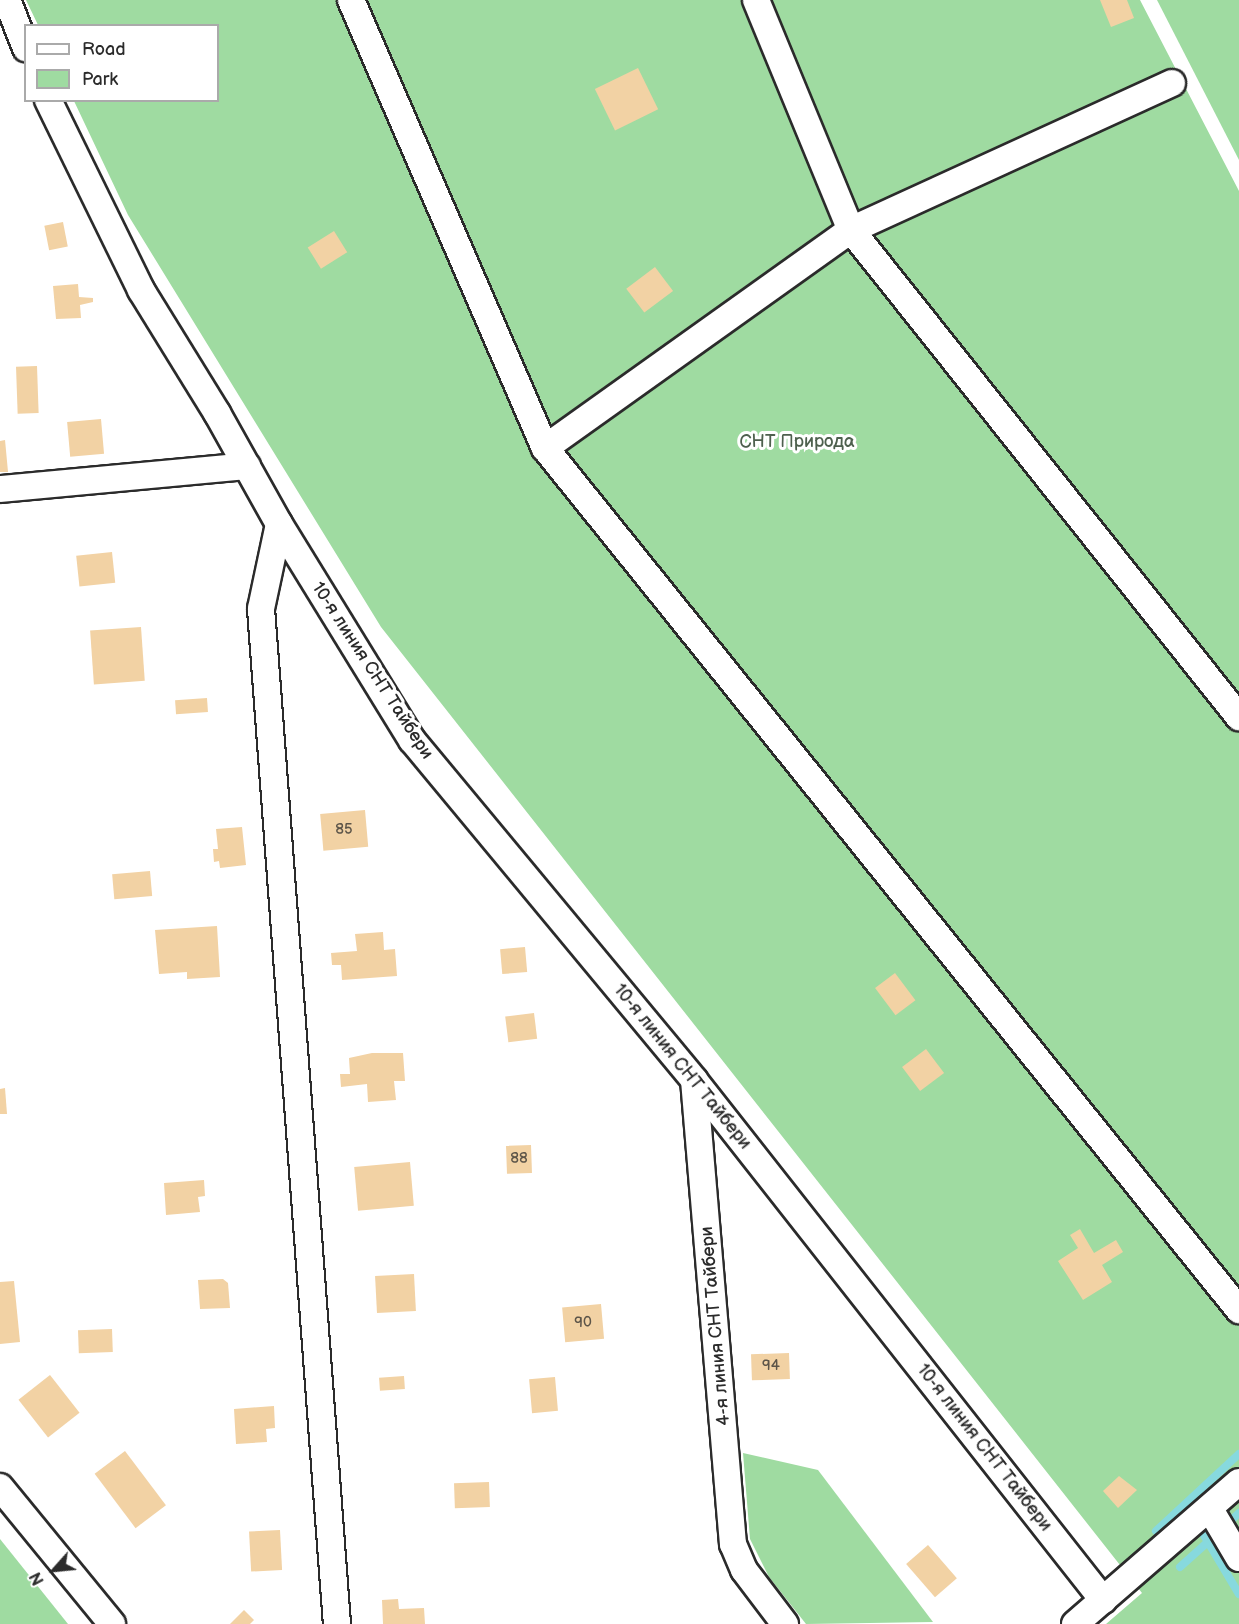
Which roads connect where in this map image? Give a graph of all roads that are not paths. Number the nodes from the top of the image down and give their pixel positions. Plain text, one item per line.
1 (7, 0) edge
2 (351, 0) edge
3 (756, 0) edge
4 (24, 43) edge
5 (1172, 83) dead end
6 (49, 102) edge
7 (851, 230) junction
8 (544, 448) junction
9 (247, 466) junction
10 (0, 489) edge
11 (279, 524) junction
12 (1239, 717) edge
13 (694, 1080) junction
14 (1239, 1310) edge
15 (1239, 1482) edge
16 (0, 1487) edge
17 (1210, 1509) junction
18 (1239, 1558) edge
19 (1103, 1600) junction
20 (112, 1624) edge
21 (337, 1624) edge
22 (785, 1624) edge
23 (1075, 1624) edge

1 - 4 street
2 - 8 street
3 - 7 street
5 - 7 street
6 - 9 street, 10-я линия СНТ Тайбери
7 - 8 street
7 - 12 street
8 - 14 street
9 - 10 street
9 - 11 street, 10-я линия СНТ Тайбери
11 - 13 street, 10-я линия СНТ Тайбери
11 - 21 street
13 - 19 street, 10-я линия СНТ Тайбери
13 - 22 street, 4-я линия СНТ Тайбери
15 - 17 street
16 - 20 street
17 - 18 street
17 - 19 street
19 - 23 street

